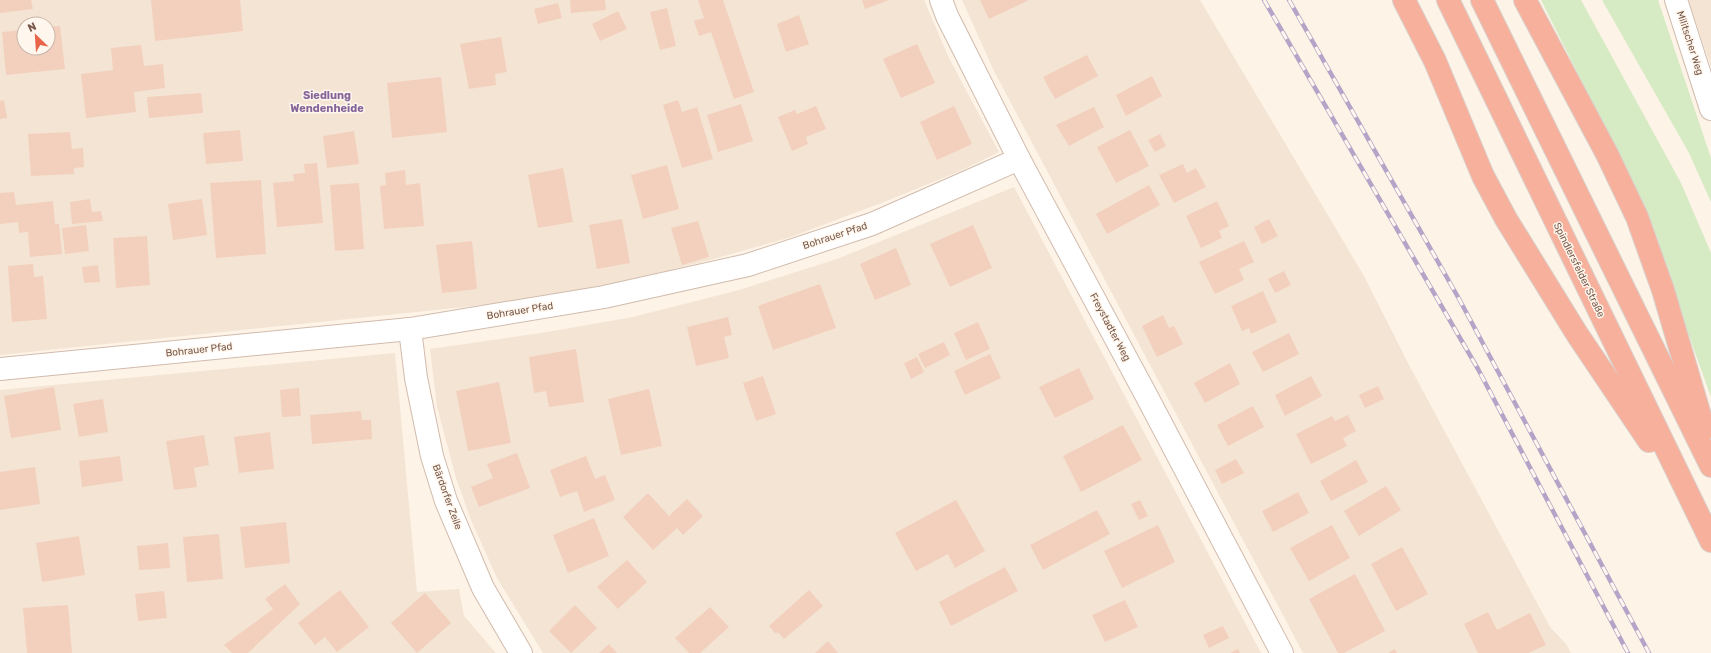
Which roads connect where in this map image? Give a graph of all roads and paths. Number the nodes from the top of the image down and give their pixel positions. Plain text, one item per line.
1 (941, 0) edge
2 (1404, 0) edge
3 (1448, 0) edge
4 (1482, 0) edge
5 (1525, 0) edge
6 (1676, 0) edge
7 (1711, 109) edge
8 (1019, 158) junction
9 (410, 329) junction
10 (0, 369) edge
11 (1711, 451) edge
12 (1711, 466) edge
13 (1693, 504) junction
14 (1711, 541) edge
15 (521, 653) edge
16 (1282, 653) edge

1 - 8 street, Freystadter Weg
2 - 13 highway
3 - 13 highway, Spindlersfelder Straße
4 - 12 highway
5 - 11 highway
6 - 7 street, Militscher Weg
8 - 9 street, Bohrauer Pfad
8 - 16 street, Freystadter Weg
9 - 10 street, Bohrauer Pfad
9 - 15 street, Bärdorfer Zeile
13 - 14 highway, Spindlersfelder Straße

